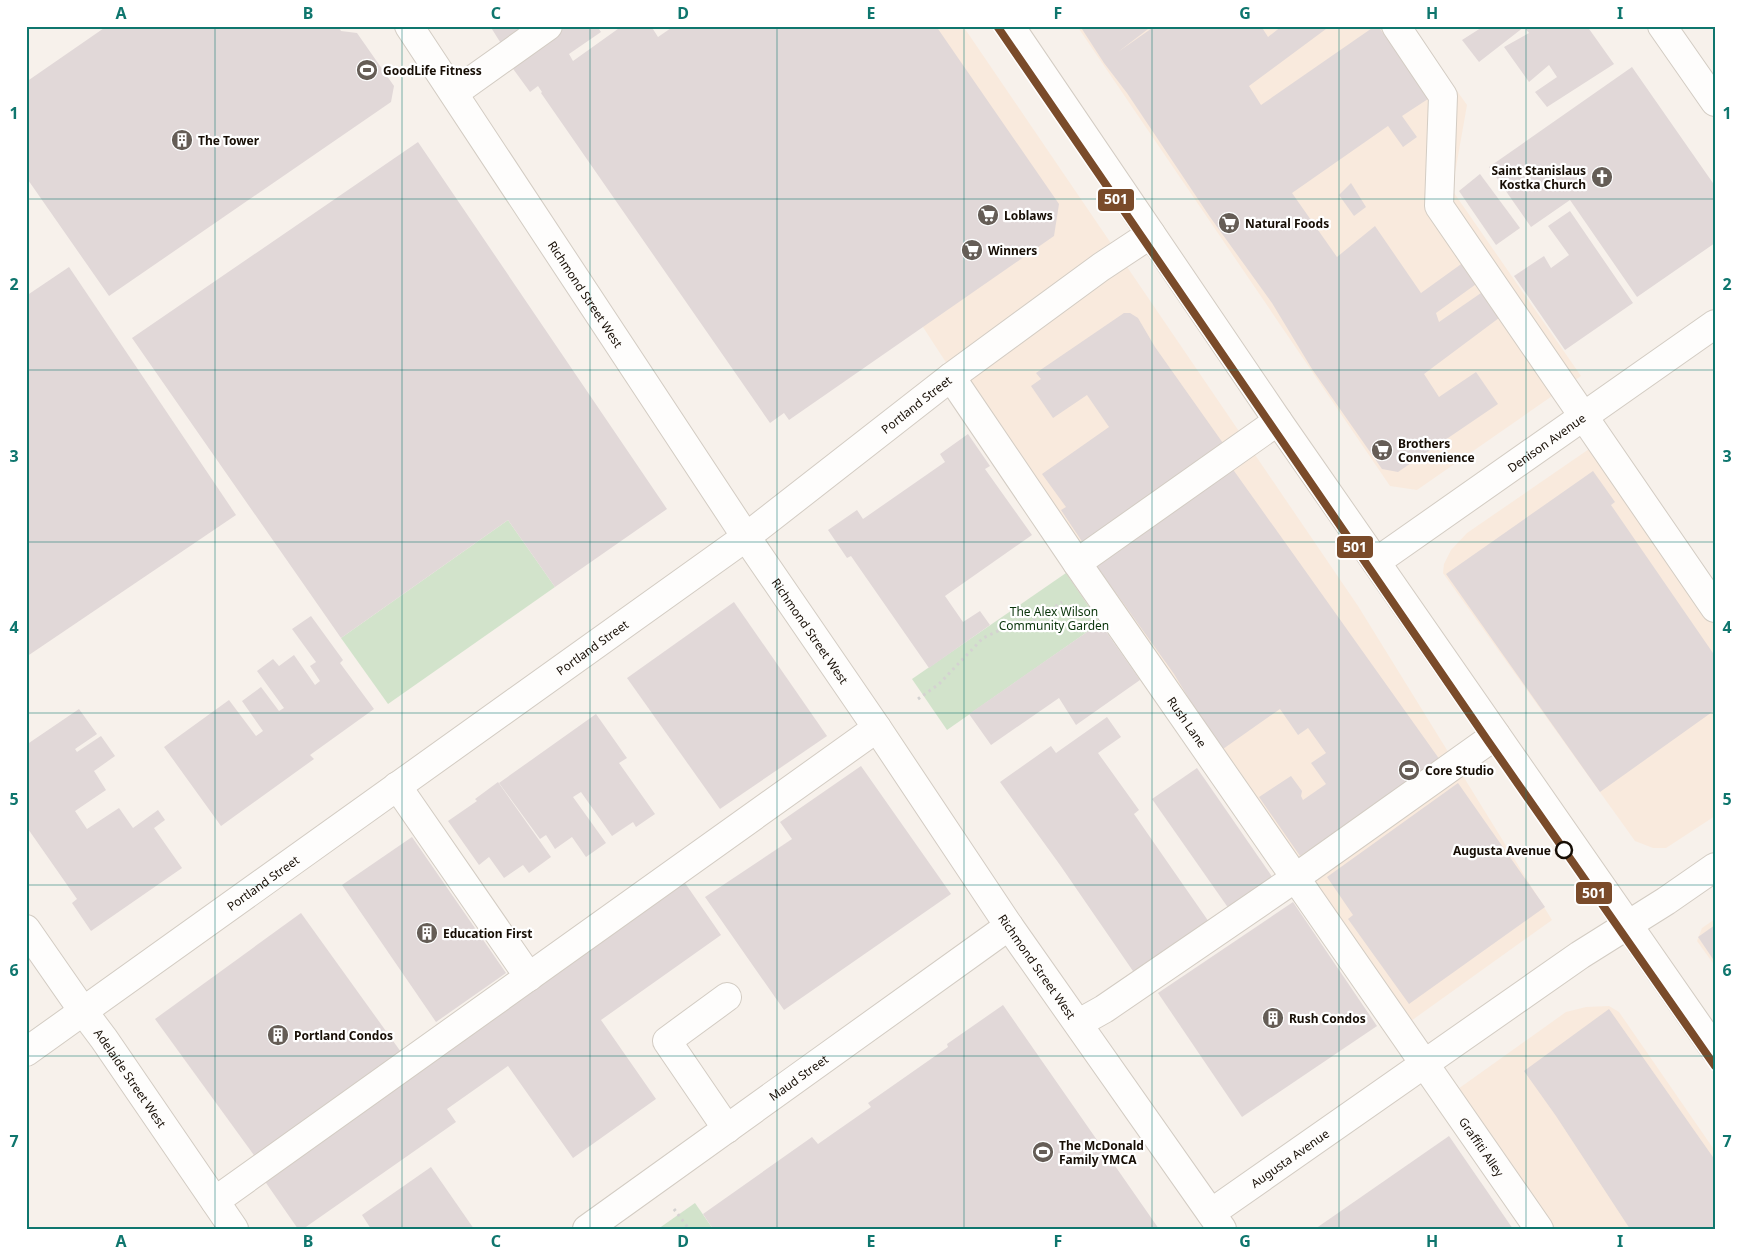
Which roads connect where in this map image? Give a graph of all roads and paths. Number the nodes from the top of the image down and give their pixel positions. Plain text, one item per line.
1 (409, 26) edge
2 (548, 26) edge
3 (1010, 26) edge
4 (1396, 26) edge
5 (1662, 26) edge
6 (454, 93) junction
7 (1715, 102) edge
8 (1151, 234) junction
9 (1715, 324) edge
10 (951, 377) junction
11 (1583, 416) junction
12 (1278, 421) junction
13 (746, 537) junction
14 (1376, 562) junction
15 (1082, 570) junction
16 (1715, 608) edge
17 (918, 699) dead end
18 (877, 728) junction
19 (1496, 735) junction
20 (397, 786) junction
21 (1715, 867) edge
22 (1295, 878) junction
23 (1628, 925) junction
24 (1010, 926) junction
25 (26, 929) edge
26 (529, 977) junction
27 (727, 997) dead end
28 (83, 1011) junction
29 (1079, 1023) junction
30 (1715, 1050) edge
31 (26, 1052) edge
32 (1424, 1064) junction
33 (727, 1129) junction
34 (215, 1201) junction
35 (674, 1209) dead end
36 (1217, 1221) edge
37 (234, 1229) edge
38 (587, 1229) edge
39 (689, 1229) edge
40 (1539, 1229) edge

1 - 6 main road, Richmond Street West
2 - 6 main road
3 - 8 main road
4 - 11 main road
5 - 7 main road
6 - 13 main road, Richmond Street West
8 - 10 main road, Portland Street
8 - 12 main road
9 - 11 main road, Denison Avenue
10 - 13 main road, Portland Street
10 - 15 main road, Rush Lane
11 - 14 main road, Denison Avenue
11 - 16 main road
12 - 14 main road
12 - 15 main road
13 - 18 main road, Richmond Street West
13 - 20 main road, Portland Street
14 - 19 main road
15 - 17 path
15 - 22 main road, Rush Lane
18 - 24 main road, Richmond Street West
18 - 26 main road
19 - 22 main road
19 - 23 main road
20 - 26 main road
20 - 28 main road, Portland Street
21 - 23 main road, Augusta Avenue
22 - 29 main road
22 - 32 main road, Rush Lane
23 - 30 main road
23 - 32 main road, Augusta Avenue
24 - 29 main road, Richmond Street West
24 - 33 main road, Maud Street
25 - 28 main road, Adelaide Street West
26 - 34 main road
27 - 33 main road
28 - 31 main road, Portland Street
28 - 34 main road, Adelaide Street West
29 - 36 main road, Richmond Street West
32 - 36 main road, Augusta Avenue
32 - 40 main road, Graffiti Alley
33 - 38 main road, Maud Street
34 - 37 main road, Adelaide Street West
35 - 39 path

